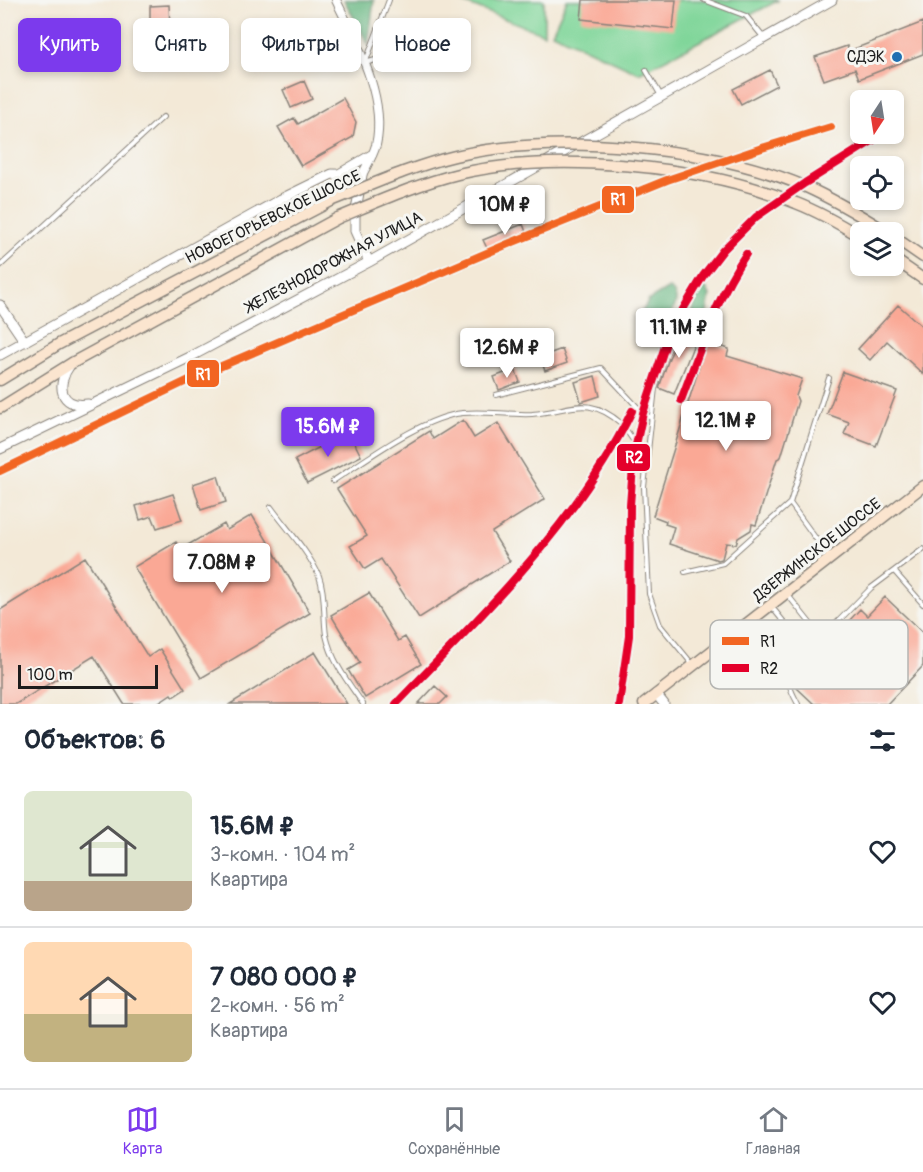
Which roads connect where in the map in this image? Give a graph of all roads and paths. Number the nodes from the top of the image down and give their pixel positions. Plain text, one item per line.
1 (336, 0) edge
2 (389, 0) edge
3 (704, 0) edge
4 (832, 0) edge
5 (763, 38) junction
6 (373, 61) edge
7 (364, 64) junction
8 (646, 70) dead end
9 (662, 97) junction
10 (163, 117) dead end
11 (373, 153) junction
12 (338, 174) junction
13 (362, 175) junction
14 (870, 222) edge
15 (850, 231) edge
16 (904, 244) edge
17 (923, 258) edge
18 (369, 262) junction
19 (904, 265) edge
20 (0, 266) edge
21 (923, 279) edge
22 (0, 305) edge
23 (687, 313) dead end
24 (25, 342) junction
25 (0, 355) edge
26 (72, 363) junction
27 (829, 378) dead end
28 (0, 380) edge
29 (496, 395) dead end
30 (96, 403) junction
31 (0, 408) edge
32 (651, 418) junction
33 (0, 449) edge
34 (647, 459) junction
35 (333, 481) dead end
36 (923, 486) edge
37 (790, 503) junction
38 (271, 507) dead end
39 (923, 549) edge
40 (830, 558) junction
41 (894, 571) junction
42 (685, 572) dead end
43 (786, 593) junction
44 (923, 604) edge
45 (770, 605) junction
46 (751, 620) edge
47 (782, 620) edge
48 (808, 620) edge
49 (840, 620) edge
50 (710, 652) edge
51 (693, 665) junction
52 (790, 689) edge
53 (656, 694) junction
54 (363, 704) edge
55 (644, 704) edge
56 (664, 704) edge
57 (798, 704) edge

1 - 7 street
2 - 7 lane
3 - 5 lane
4 - 5 street, ЖЕЛЕЗНОДОРОЖНАЯ УЛИЦА
5 - 9 street, ЖЕЛЕЗНОДОРОЖНАЯ УЛИЦА
6 - 7 lane
7 - 11 street
8 - 9 lane
9 - 18 street, ЖЕЛЕЗНОДОРОЖНАЯ УЛИЦА
10 - 20 lane
11 - 12 street
11 - 13 street
12 - 13 street
12 - 24 street
13 - 18 street
14 - 28 main road, НОВОЕГОРЬЕВСКОЕ ШОССЕ, bridge
15 - 26 main road, НОВОЕГОРЬЕВСКОЕ ШОССЕ, bridge
16 - 17 main road
18 - 30 street, ЖЕЛЕЗНОДОРОЖНАЯ УЛИЦА
19 - 21 main road
22 - 24 street
23 - 32 lane
24 - 25 street
26 - 30 street
26 - 31 main road, НОВОЕГОРЬЕВСКОЕ ШОССЕ
27 - 37 lane
29 - 32 lane
30 - 33 street, ЖЕЛЕЗНОДОРОЖНАЯ УЛИЦА
32 - 34 lane
34 - 35 lane
34 - 51 lane
36 - 40 main road, ДЗЕРЖИНСКОЕ ШОССЕ
37 - 40 lane
37 - 42 lane
38 - 54 lane
39 - 41 lane
40 - 43 main road, ДЗЕРЖИНСКОЕ ШОССЕ
41 - 44 lane
41 - 49 lane
43 - 45 main road, ДЗЕРЖИНСКОЕ ШОССЕ
43 - 48 lane
45 - 46 main road, ДЗЕРЖИНСКОЕ ШОССЕ
45 - 47 lane
50 - 51 main road, ДЗЕРЖИНСКОЕ ШОССЕ
51 - 53 main road, ДЗЕРЖИНСКОЕ ШОССЕ
52 - 57 lane
53 - 55 main road, ДЗЕРЖИНСКОЕ ШОССЕ
53 - 56 street

